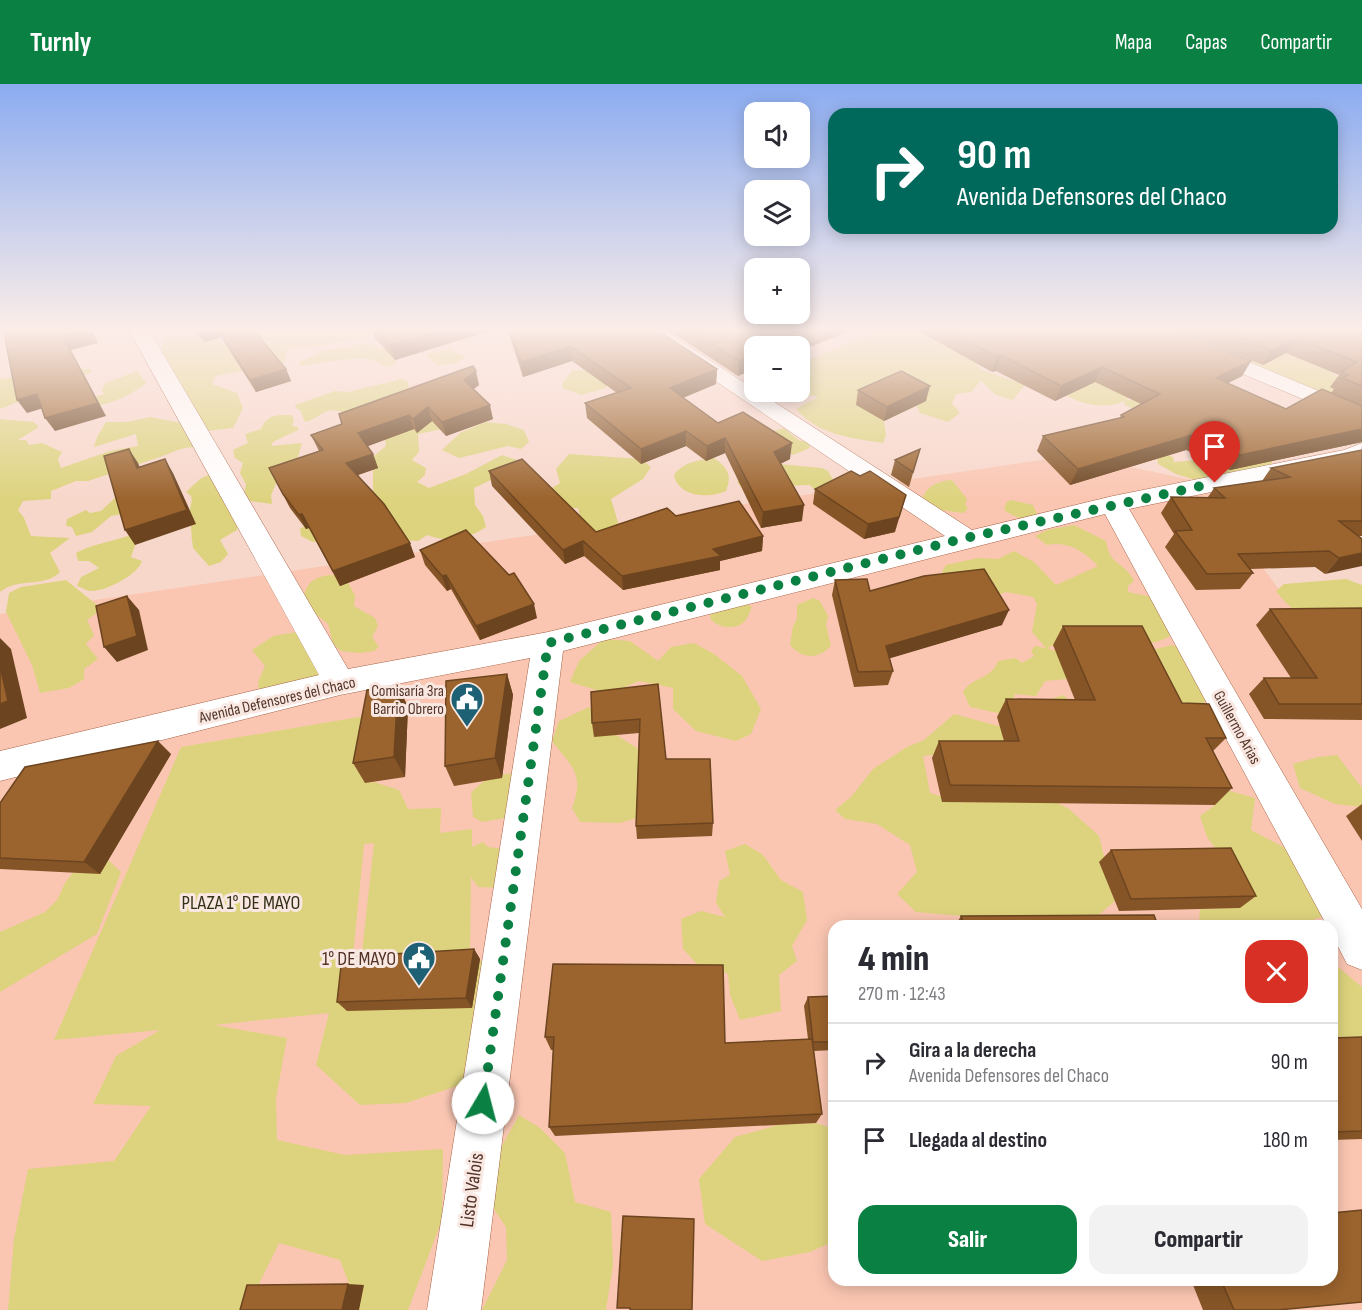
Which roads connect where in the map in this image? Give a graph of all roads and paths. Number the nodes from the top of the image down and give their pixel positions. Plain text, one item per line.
1 (171, 385) edge
2 (734, 385) edge
3 (1286, 385) edge
4 (1362, 417) edge
5 (1362, 450) edge
6 (1113, 504) junction
7 (966, 538) junction
8 (548, 643) junction
9 (340, 683) junction
10 (0, 765) edge
11 (1362, 949) edge
12 (454, 1310) edge

1 - 9 street
2 - 7 street
3 - 4 street
5 - 6 street, Avenida Defensores del Chaco
6 - 7 street, Avenida Defensores del Chaco
6 - 11 street, Guillermo Arias
7 - 8 street, Avenida Defensores del Chaco
8 - 9 street, Avenida Defensores del Chaco
8 - 12 street, Listo Valois
9 - 10 street, Avenida Defensores del Chaco

